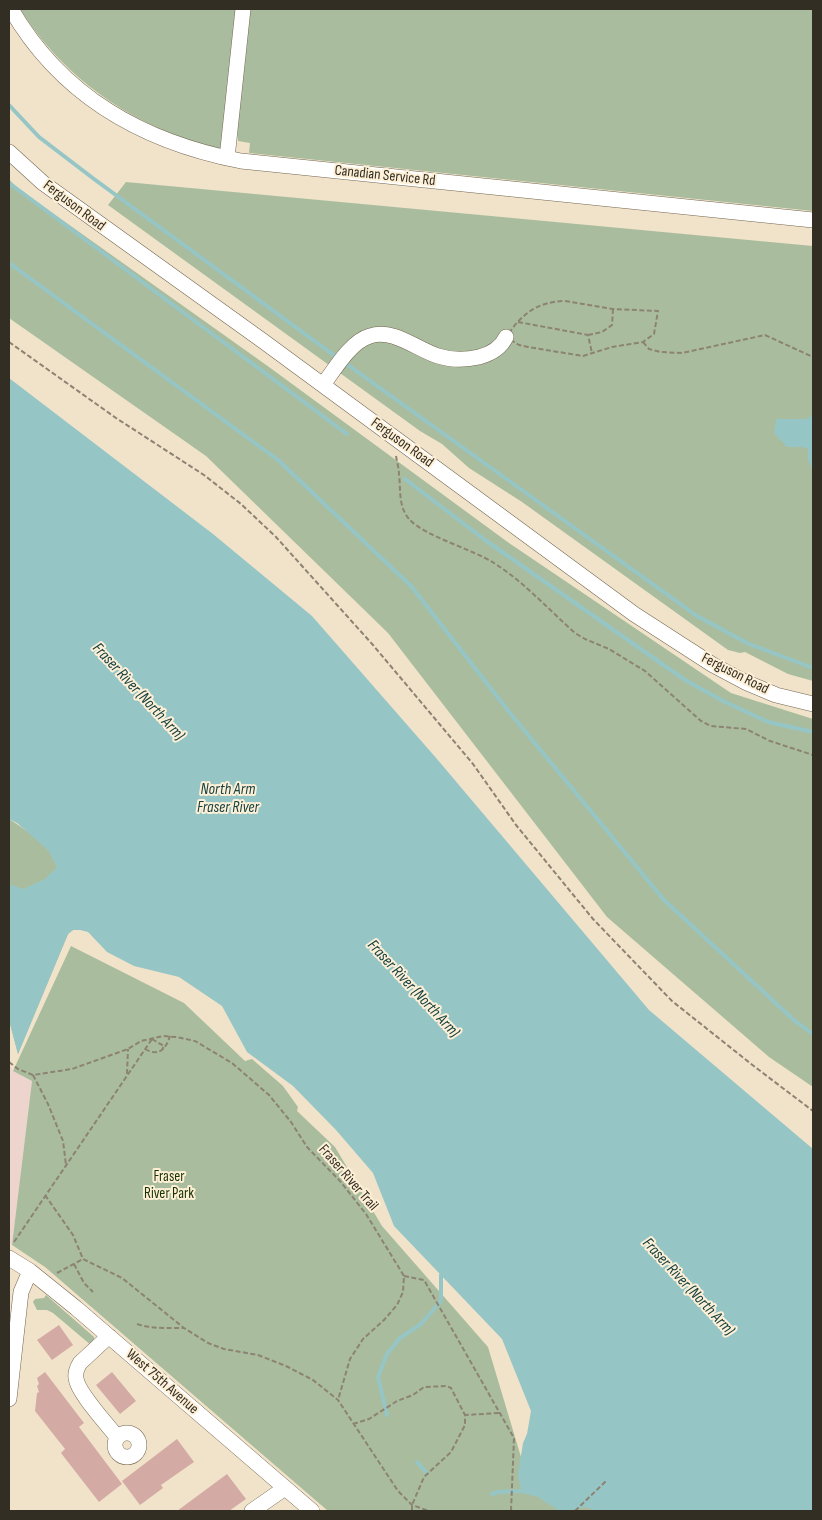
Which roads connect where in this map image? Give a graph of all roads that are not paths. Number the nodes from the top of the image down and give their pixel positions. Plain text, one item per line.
1 (11, 9) edge
2 (243, 9) edge
3 (9, 152) edge
4 (227, 158) junction
5 (813, 220) edge
6 (506, 337) road end
7 (324, 385) junction
8 (813, 704) edge
9 (9, 1258) edge
10 (30, 1271) junction
11 (109, 1336) junction
12 (9, 1399) edge
13 (117, 1437) dead end
14 (285, 1488) junction
15 (252, 1511) edge
16 (312, 1511) edge

1 - 4 street, Canadian Service Rd
2 - 4 street
3 - 7 street, Ferguson Road
4 - 5 street, Canadian Service Rd
6 - 7 street
7 - 8 street, Ferguson Road
9 - 10 street, West 75th Avenue
10 - 11 street, West 75th Avenue
10 - 12 street
11 - 13 street
11 - 14 street, West 75th Avenue
14 - 15 street
14 - 16 street, West 75th Avenue

